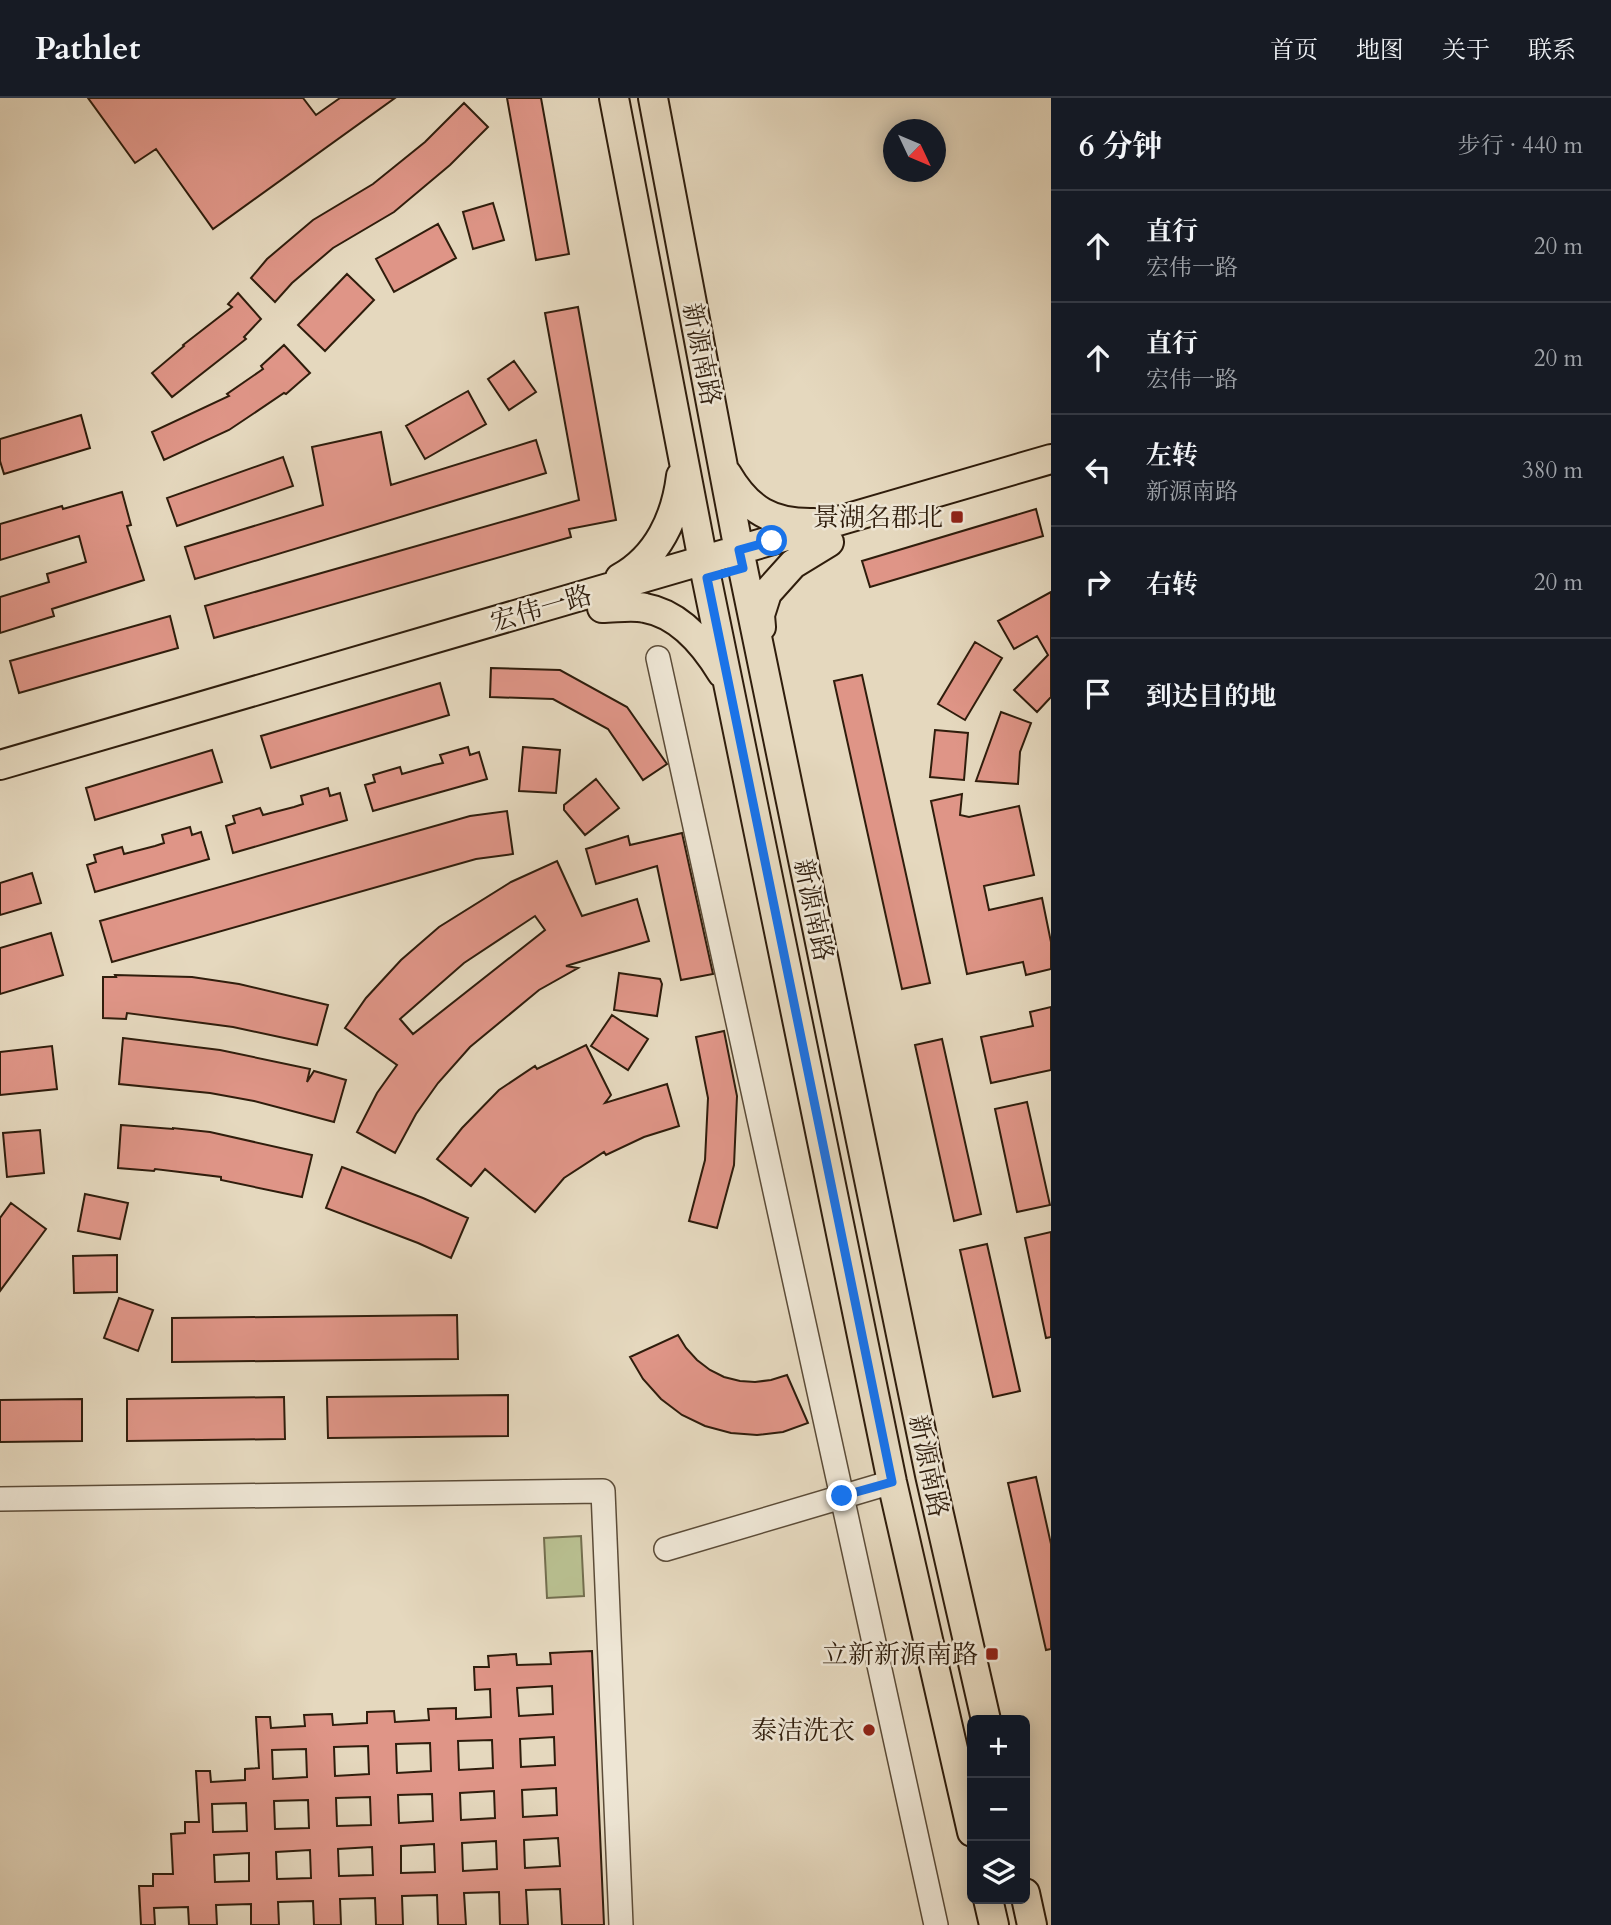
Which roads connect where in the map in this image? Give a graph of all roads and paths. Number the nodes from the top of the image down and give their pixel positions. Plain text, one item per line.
1 (614, 98) edge
2 (653, 98) edge
3 (1051, 459) edge
4 (683, 460) junction
5 (723, 467) junction
6 (1051, 477) edge
7 (831, 533) junction
8 (741, 559) junction
9 (705, 569) junction
10 (597, 600) junction
11 (658, 658) dead end
12 (763, 664) junction
13 (729, 684) junction
14 (32, 763) junction
15 (0, 765) edge
16 (0, 781) edge
17 (892, 1482) junction
18 (842, 1496) junction
19 (0, 1499) edge
20 (666, 1549) dead end
21 (985, 1715) edge
22 (967, 1810) edge
23 (989, 1904) edge
24 (1027, 1904) edge
25 (621, 1925) edge
26 (936, 1925) edge
27 (994, 1925) edge
28 (1032, 1925) edge

1 - 4 main road, 新源南路
2 - 5 main road, 新源南路
3 - 7 main road, 宏伟一路
4 - 9 main road, 新源南路
4 - 10 main road
5 - 7 main road
5 - 8 main road, 新源南路
6 - 7 main road, 宏伟一路
7 - 8 main road, 宏伟一路
7 - 12 main road
8 - 9 main road, 宏伟一路
8 - 12 main road, 新源南路
9 - 10 main road, 宏伟一路
9 - 13 main road, 新源南路
10 - 13 main road
10 - 14 main road, 宏伟一路
11 - 18 street
12 - 21 main road, 新源南路
13 - 17 main road, 新源南路
14 - 15 main road
14 - 16 main road
17 - 18 street
17 - 22 main road, 新源南路
18 - 20 street
18 - 26 street
19 - 25 street
23 - 27 main road
24 - 28 main road

